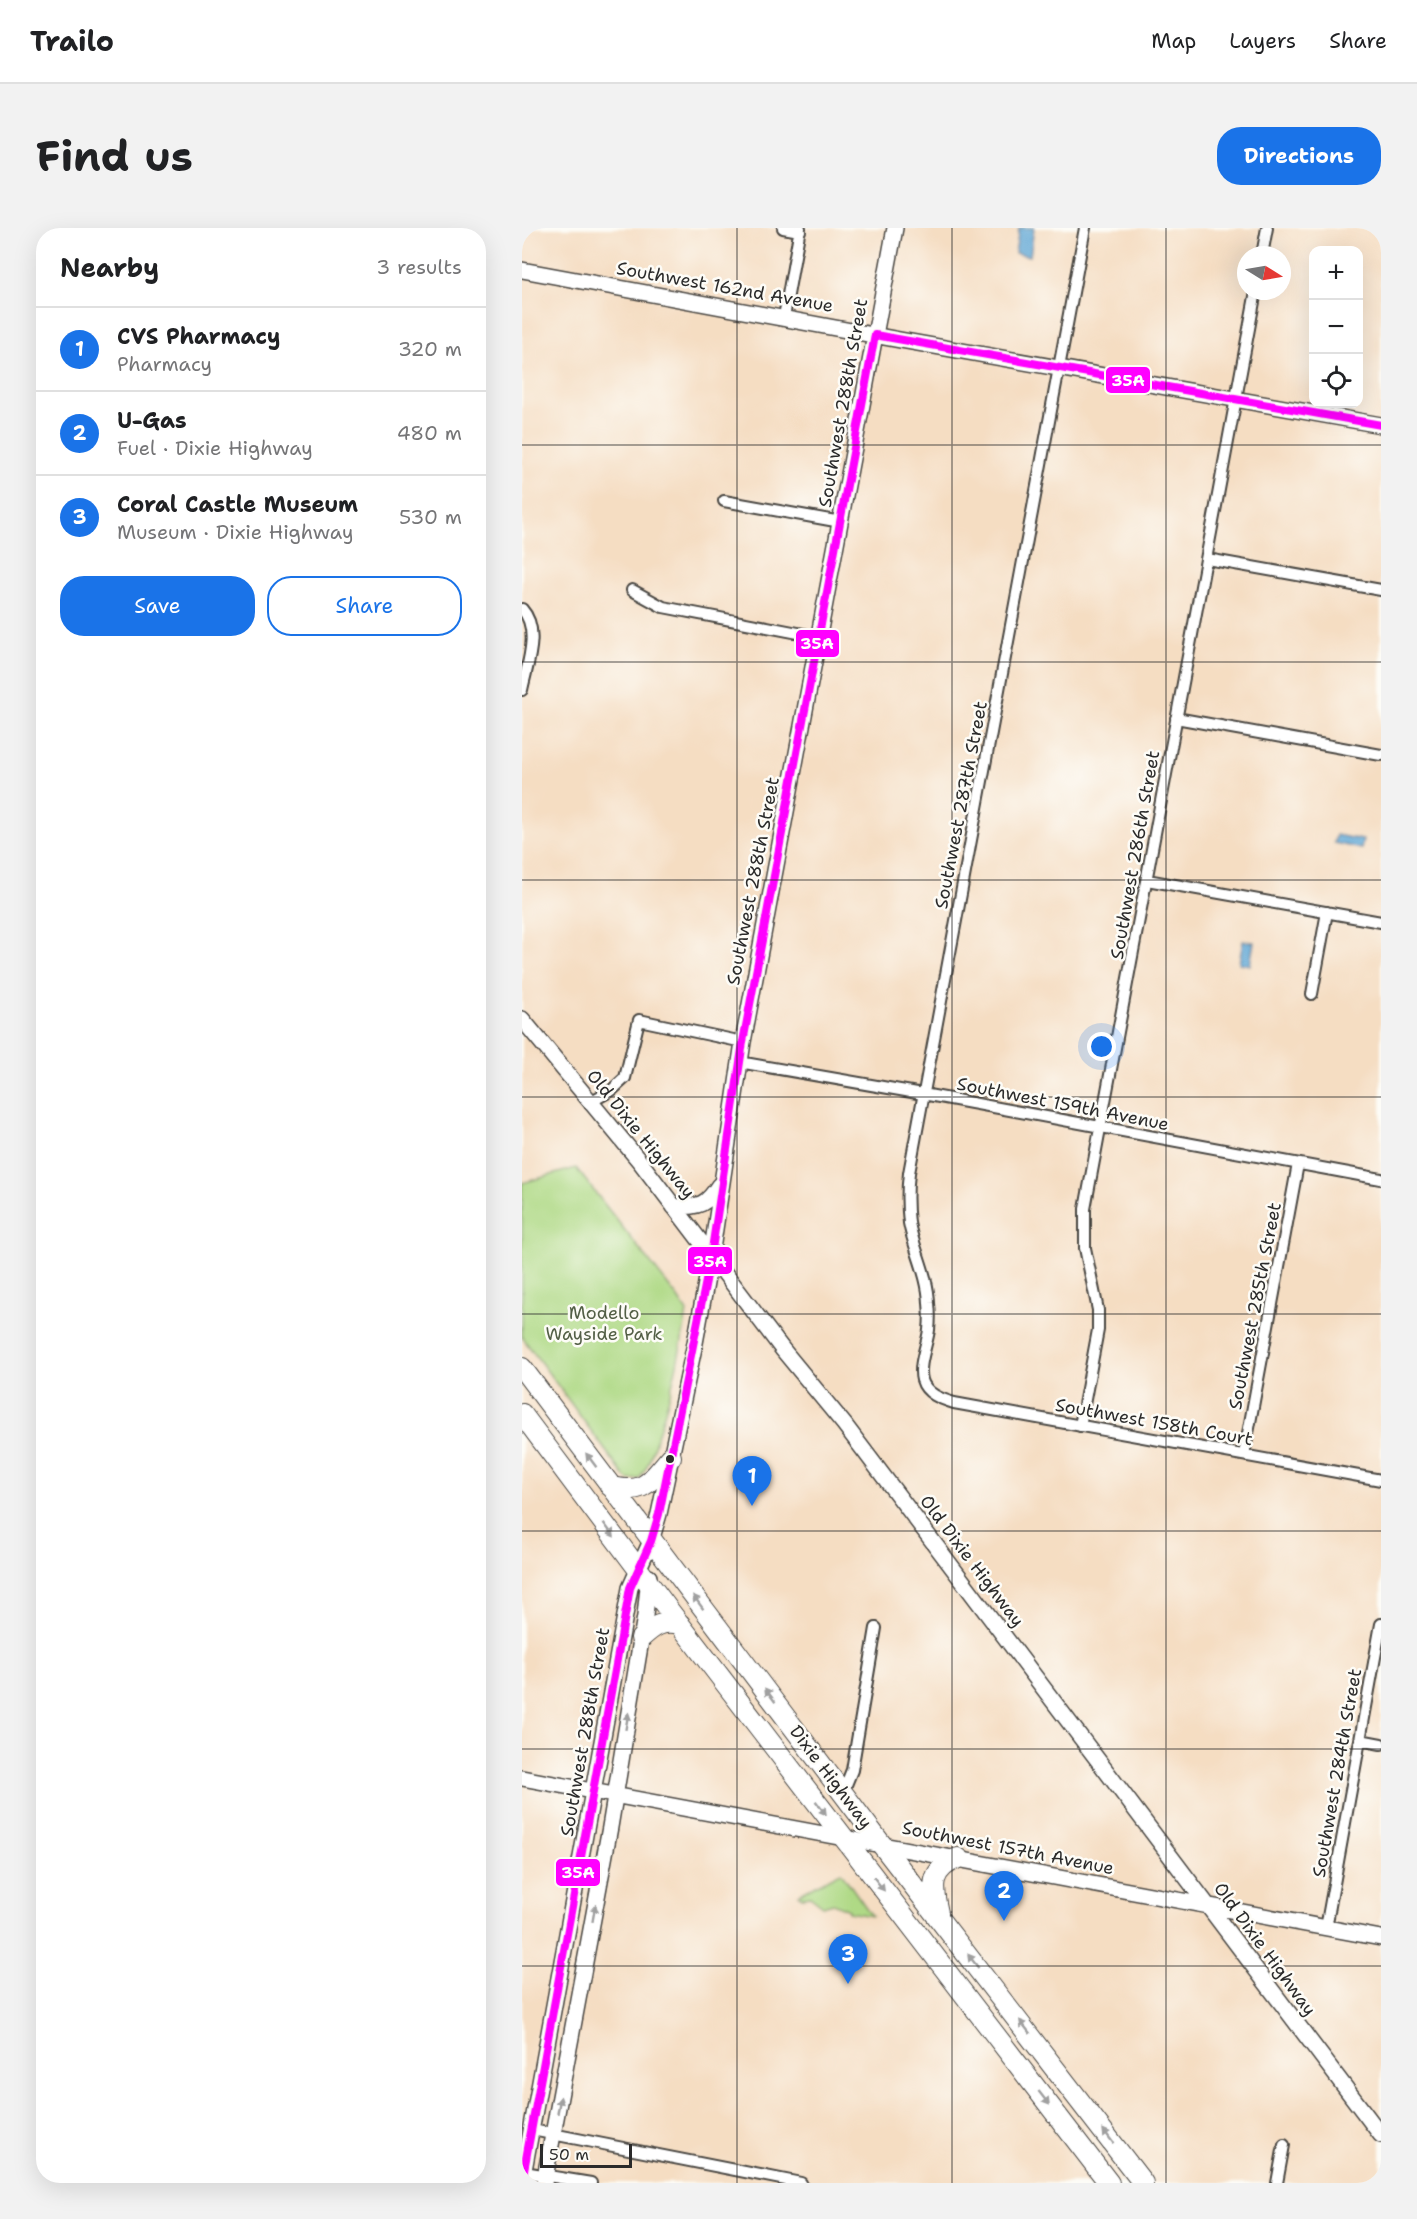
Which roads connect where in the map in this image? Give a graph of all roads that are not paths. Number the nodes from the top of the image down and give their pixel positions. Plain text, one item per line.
1 (783, 228) edge
2 (895, 228) edge
3 (1085, 228) edge
4 (1267, 228) edge
5 (800, 230) edge
6 (1264, 246) edge
7 (522, 270) edge
8 (1254, 300) edge
9 (784, 317) junction
10 (875, 335) junction
11 (1059, 369) junction
12 (1236, 399) junction
13 (1381, 425) edge
14 (724, 501) dead end
15 (841, 522) junction
16 (1207, 559) junction
17 (633, 590) dead end
18 (1381, 590) edge
19 (522, 609) edge
20 (819, 637) junction
21 (522, 690) edge
22 (1176, 718) junction
23 (1381, 755) edge
24 (1147, 880) junction
25 (1327, 912) junction
26 (1381, 922) edge
27 (1312, 994) dead end
28 (522, 1019) edge
29 (743, 1042) junction
30 (739, 1062) junction
31 (923, 1094) junction
32 (590, 1102) junction
33 (1101, 1128) junction
34 (1298, 1164) junction
35 (1381, 1179) edge
36 (723, 1180) junction
37 (674, 1207) junction
38 (711, 1256) junction
39 (526, 1376) edge
40 (925, 1387) joint
41 (522, 1414) edge
42 (1080, 1426) junction
43 (1244, 1455) junction
44 (671, 1457) junction
45 (1381, 1480) edge
46 (610, 1486) junction
47 (651, 1541) junction
48 (644, 1576) junction
49 (680, 1624) junction
50 (1381, 1624) edge
51 (876, 1628) dead end
52 (641, 1638) junction
53 (1360, 1740) junction
54 (1381, 1744) edge
55 (522, 1778) edge
56 (594, 1792) junction
57 (843, 1792) junction
58 (615, 1795) junction
59 (844, 1838) junction
60 (882, 1845) junction
61 (958, 1858) junction
62 (1210, 1906) junction
63 (939, 1918) junction
64 (1326, 1928) junction
65 (1381, 1938) edge
66 (532, 2130) junction
67 (1381, 2134) edge
68 (554, 2135) junction
69 (1284, 2145) dead end
70 (523, 2176) edge
71 (545, 2179) edge
72 (591, 2183) edge
73 (801, 2183) edge
74 (1109, 2183) edge
75 (1143, 2183) edge
76 (1277, 2183) edge

1 - 5 street
2 - 10 street, Southwest 288th Street
3 - 11 street, Southwest 287th Street
4 - 6 street
5 - 9 street
7 - 9 street, Southwest 162nd Avenue
8 - 12 street, Southwest 286th Street
9 - 10 street, Southwest 162nd Avenue
10 - 11 street, Southwest 162nd Avenue
10 - 15 street, Southwest 288th Street
11 - 12 street, Southwest 162nd Avenue
11 - 31 street, Southwest 287th Street
12 - 13 street, Southwest 162nd Avenue
12 - 16 street, Southwest 286th Street
14 - 15 street
15 - 20 street, Southwest 288th Street
16 - 18 street
16 - 22 street, Southwest 286th Street
17 - 20 street
19 - 21 street
20 - 29 street, Southwest 288th Street
22 - 23 street
22 - 24 street, Southwest 286th Street
24 - 25 street
24 - 33 street, Southwest 286th Street
25 - 26 street
25 - 27 street
28 - 32 street, Old Dixie Highway
29 - 30 street, Southwest 288th Street
29 - 32 street
30 - 31 street, Southwest 159th Avenue
30 - 36 street, Southwest 288th Street
31 - 33 street, Southwest 159th Avenue
31 - 40 street, Southwest 287th Street
32 - 37 street, Old Dixie Highway
33 - 34 street, Southwest 159th Avenue
33 - 42 street, Southwest 286th Street
34 - 35 street, Southwest 159th Avenue
34 - 43 street, Southwest 285th Street
36 - 37 street
36 - 38 street, Southwest 288th Street
37 - 38 street, Old Dixie Highway
38 - 44 street, Southwest 288th Street
38 - 62 street, Old Dixie Highway
46 -> 39 highway, Dixie Highway
40 - 42 street, Southwest 158th Court
41 -> 48 highway, Dixie Highway
42 - 43 street, Southwest 158th Court
43 - 45 street, Southwest 158th Court
44 - 46 highway
44 - 47 street, Southwest 288th Street
46 - 47 highway, Dixie Highway
47 - 48 street, Southwest 288th Street
57 -> 47 highway, Dixie Highway
48 - 49 highway, Dixie Highway
48 - 52 street, Southwest 288th Street
48 - 56 street, Southwest 288th Street
49 - 52 highway
49 -> 59 highway, Dixie Highway
50 - 53 street, Southwest 284th Street
51 - 57 street
58 -> 52 street, Southwest 288th Street
53 - 54 street
53 - 64 street, Southwest 284th Street
55 - 56 street, Southwest 157th Avenue
56 - 58 street, Southwest 157th Avenue
56 - 66 street, Southwest 288th Street
57 - 60 highway, Dixie Highway
58 - 59 street, Southwest 157th Avenue
68 -> 58 street, Southwest 288th Street
59 - 60 street, Southwest 157th Avenue
59 -> 74 highway, Dixie Highway
60 - 61 street, Southwest 157th Avenue
60 - 63 highway, Dixie Highway
61 - 62 street, Southwest 157th Avenue
61 - 63 highway
62 - 64 street, Southwest 157th Avenue
62 - 67 street, Old Dixie Highway
75 -> 63 highway, Dixie Highway
64 - 65 street, Southwest 157th Avenue
66 - 68 street
66 - 70 street, Southwest 288th Street
68 - 71 street, Southwest 288th Street
68 - 73 street
69 - 76 street
70 - 71 street
71 - 72 street

